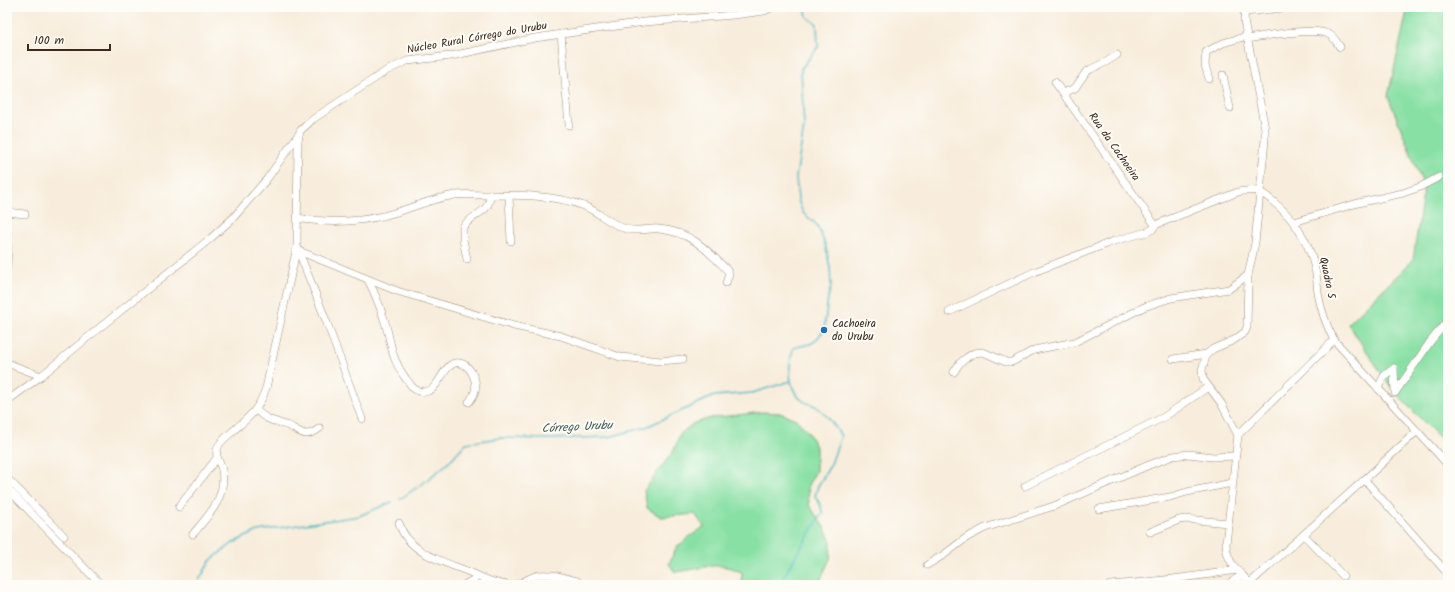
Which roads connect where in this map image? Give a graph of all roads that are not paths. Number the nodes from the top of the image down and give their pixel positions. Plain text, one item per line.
1 (774, 7) edge
2 (1292, 7) edge
3 (1245, 10) edge
4 (561, 34) junction
5 (1247, 37) junction
6 (1340, 47) dead end
7 (1117, 55) dead end
8 (1223, 76) dead end
9 (1208, 79) dead end
10 (1055, 82) dead end
11 (1063, 93) junction
12 (1230, 108) dead end
13 (569, 125) dead end
14 (299, 134) junction
15 (1439, 177) dead end
16 (1260, 190) junction
17 (490, 195) junction
18 (509, 196) junction
19 (7, 212) edge
20 (25, 214) dead end
21 (298, 218) junction
22 (1294, 222) junction
23 (1155, 225) junction
24 (7, 230) edge
25 (511, 241) dead end
26 (298, 249) junction
27 (468, 259) dead end
28 (7, 266) edge
29 (1248, 275) junction
30 (368, 280) junction
31 (726, 283) dead end
32 (949, 312) dead end
33 (1448, 320) edge
34 (1334, 340) junction
35 (1207, 354) junction
36 (683, 359) dead end
37 (1173, 359) dead end
38 (7, 364) edge
39 (954, 372) dead end
40 (41, 376) junction
41 (1208, 387) junction
42 (1378, 388) junction
43 (7, 400) edge
44 (469, 402) dead end
45 (256, 410) junction
46 (362, 419) dead end
47 (320, 428) dead end
48 (1417, 431) junction
49 (1238, 435) junction
50 (1235, 456) junction
51 (217, 458) junction
52 (1448, 465) edge
53 (7, 478) edge
54 (1365, 480) junction
55 (1232, 483) junction
56 (1025, 486) dead end
57 (7, 488) edge
58 (179, 507) dead end
59 (1099, 509) dead end
60 (399, 523) dead end
61 (1228, 523) junction
62 (1150, 532) dead end
63 (193, 534) dead end
64 (1304, 535) junction
65 (64, 536) dead end
66 (927, 565) dead end
67 (1237, 570) junction
68 (1448, 574) edge
69 (1242, 575) junction
70 (1343, 576) dead end
71 (478, 577) junction
72 (577, 581) dead end
73 (101, 585) edge
74 (464, 585) edge
75 (508, 585) edge
76 (515, 585) edge
77 (1110, 585) edge
78 (1227, 585) edge

1 - 4 street, Núcleo Rural Córrego do Urubu
2 - 3 street
3 - 5 street
4 - 13 street
4 - 14 street, Núcleo Rural Córrego do Urubu
5 - 6 street
5 - 9 street
5 - 16 street
7 - 11 street
8 - 12 street
10 - 11 street, Rua da Cachoeira
11 - 23 street, Rua da Cachoeira
14 - 21 street
14 - 40 street, Núcleo Rural Córrego do Urubu
15 - 22 street
16 - 22 street, Quadra 5
16 - 23 street
16 - 29 street
17 - 18 street
17 - 21 street
17 - 27 street
18 - 25 street
18 - 31 street
19 - 20 street
21 - 26 street
22 - 34 street, Quadra 5
23 - 32 street
24 - 28 street
26 - 30 street
26 - 45 street
26 - 46 street
29 - 35 street
29 - 39 street
30 - 36 street
30 - 44 street
33 - 42 street
34 - 42 street, Quadra 5
34 - 49 street
35 - 37 street
35 - 41 street
38 - 40 street
40 - 43 street, Núcleo Rural Córrego do Urubu
41 - 49 street
41 - 56 street
42 - 48 street, Quadra 5
45 - 47 street
45 - 51 street
48 - 52 street, Quadra 5
48 - 54 street
49 - 50 street
50 - 55 street
50 - 66 street
51 - 58 street
51 - 63 street
53 - 65 street
54 - 64 street
54 - 68 street
55 - 59 street
55 - 61 street
57 - 73 street
60 - 71 street
61 - 62 street
61 - 67 street
64 - 69 street
64 - 70 street
67 - 69 street
67 - 77 street
69 - 78 street
71 - 74 street
71 - 75 street
72 - 76 street

